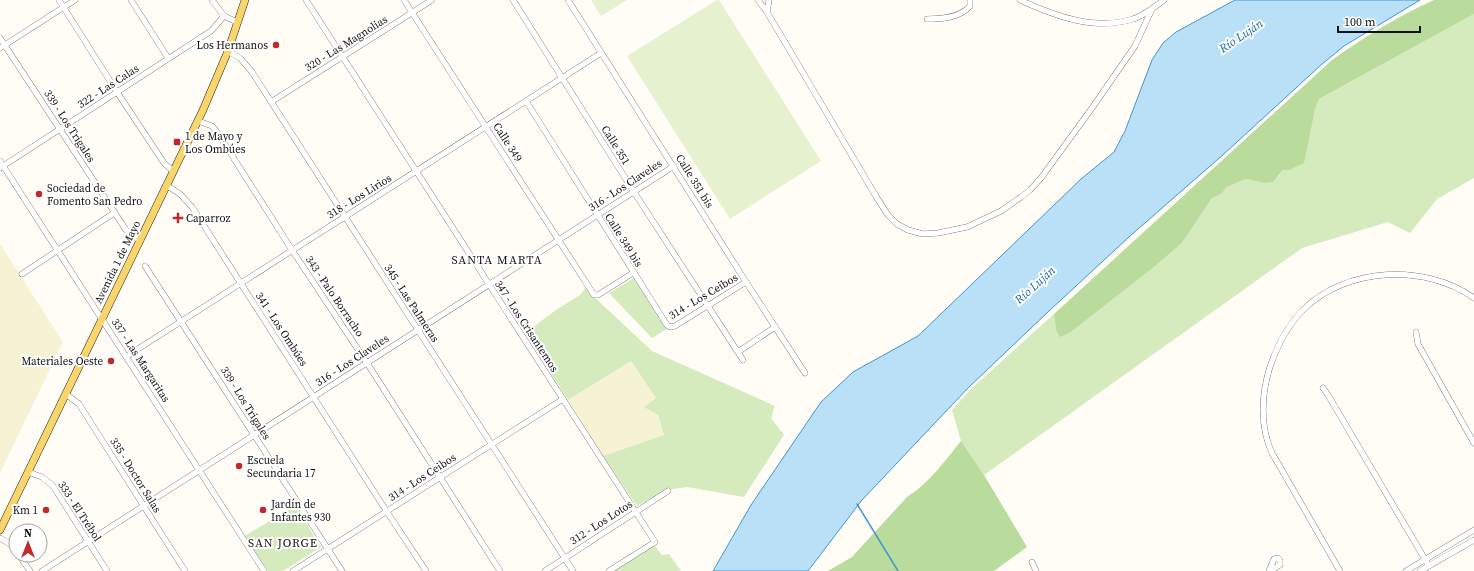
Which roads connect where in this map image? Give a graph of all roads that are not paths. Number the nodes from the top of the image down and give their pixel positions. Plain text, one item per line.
1 (59, 0) edge
2 (75, 0) edge
3 (131, 0) edge
4 (212, 0) edge
5 (245, 0) edge
6 (306, 0) edge
7 (404, 0) edge
8 (432, 0) edge
9 (513, 0) edge
10 (568, 0) edge
11 (758, 0) edge
12 (763, 0) edge
13 (769, 0) edge
14 (970, 0) edge
15 (1020, 0) edge
16 (1164, 0) edge
17 (64, 7) junction
18 (1152, 9) junction
19 (767, 12) junction
20 (412, 13) junction
21 (224, 16) junction
22 (927, 19) dead end
23 (237, 22) junction
24 (0, 38) edge
25 (2, 46) edge
26 (228, 51) junction
27 (601, 53) junction
28 (342, 57) junction
29 (168, 58) junction
30 (563, 78) junction
31 (117, 92) junction
32 (271, 102) junction
33 (526, 102) junction
34 (198, 121) junction
35 (486, 127) junction
36 (60, 129) junction
37 (1, 165) edge
38 (674, 166) junction
39 (174, 171) junction
40 (416, 171) junction
41 (166, 185) junction
42 (634, 192) junction
43 (114, 213) junction
44 (597, 215) junction
45 (344, 217) junction
46 (140, 240) junction
47 (559, 240) junction
48 (292, 250) junction
49 (58, 251) junction
50 (145, 266) dead end
51 (633, 273) junction
52 (22, 274) dead end
53 (746, 282) junction
54 (240, 283) junction
55 (489, 285) junction
56 (1474, 298) edge
57 (708, 306) junction
58 (102, 319) junction
59 (182, 321) junction
60 (670, 327) joint
61 (775, 327) junction
62 (418, 330) junction
63 (1416, 332) dead end
64 (738, 352) junction
65 (126, 356) junction
66 (743, 360) dead end
67 (367, 363) junction
68 (805, 373) dead end
69 (1323, 388) dead end
70 (66, 394) junction
71 (314, 397) junction
72 (563, 399) junction
73 (254, 435) junction
74 (1474, 443) edge
75 (491, 444) junction
76 (200, 470) junction
77 (28, 472) junction
78 (440, 478) junction
79 (668, 491) dead end
80 (144, 506) junction
81 (635, 511) junction
82 (387, 512) junction
83 (0, 530) edge
84 (1474, 530) edge
85 (1474, 540) edge
86 (88, 541) junction
87 (328, 550) junction
88 (565, 558) junction
89 (1425, 560) junction
90 (1032, 562) dead end
91 (1429, 566) junction
92 (42, 571) edge
93 (107, 571) edge
94 (185, 571) edge
95 (264, 571) edge
96 (293, 571) edge
97 (342, 571) edge
98 (426, 571) edge
99 (500, 571) edge
100 (545, 571) edge
101 (573, 571) edge
102 (609, 571) edge
103 (1036, 571) edge
104 (1340, 571) edge
105 (1406, 571) edge
106 (1420, 571) edge

1 - 17 street
2 - 17 street
3 - 29 street
4 - 21 street
5 - 23 main road, Avenida 1 de Mayo
6 - 28 street, 347 - Los Crisantemos
7 - 20 street, Calle 349
8 - 20 street, 320 - Las Magnolias
9 - 30 street, Calle 351
10 - 27 street, Calle 351 bis
11 - 19 street
12 - 13 street
13 - 19 street
14 - 22 street
15 - 18 street
16 - 18 street
17 - 25 street
17 - 31 street
18 - 19 street
20 - 28 street, 320 - Las Magnolias
20 - 35 street, Calle 349
21 - 23 street
21 - 29 street, 322 - Las Calas
23 - 26 main road, Avenida 1 de Mayo
24 - 25 street, 339 - Los Trigales
25 - 36 street, 339 - Los Trigales
26 - 32 street, 345 - Las Palmeras
26 - 34 main road, Avenida 1 de Mayo
27 - 30 street, 318 - Los Lirios
27 - 38 street, Calle 351 bis
28 - 32 street, 320 - Las Magnolias
28 - 40 street, 347 - Los Crisantemos
29 - 31 street, 322 - Las Calas
30 - 33 street, 318 - Los Lirios
30 - 42 street, Calle 351
31 - 36 street, 322 - Las Calas
31 - 39 street
32 - 45 street, 345 - Las Palmeras
33 - 35 street, 318 - Los Lirios
33 - 44 street, Calle 349 bis
34 - 39 main road, Avenida 1 de Mayo
34 - 48 street, 343 - Palo Borracho
35 - 40 street, 318 - Los Lirios
35 - 47 street, Calle 349
36 - 37 street, 322 - Las Calas
36 - 43 street, 339 - Los Trigales
37 - 49 street, 337 - Las Margaritas
38 - 42 street, 316 - Los Claveles
38 - 53 street, Calle 351 bis
39 - 41 main road, Avenida 1 de Mayo
40 - 45 street, 318 - Los Lirios
40 - 55 street, 347 - Los Crisantemos
41 - 46 main road, Avenida 1 de Mayo
41 - 54 street, 341 - Los Ombúes
42 - 44 street, 316 - Los Claveles
42 - 57 street, Calle 351
43 - 46 street, 339 - Los Trigales
43 - 49 street
44 - 47 street, 316 - Los Claveles
44 - 51 street, Calle 349 bis
45 - 48 street, 318 - Los Lirios
45 - 62 street, 345 - Las Palmeras
46 - 58 main road, Avenida 1 de Mayo
47 - 51 street, Calle 349
47 - 55 street, 316 - Los Claveles
48 - 54 street, 318 - Los Lirios
48 - 67 street, 343 - Palo Borracho
49 - 52 street
49 - 58 street, 337 - Las Margaritas
50 - 59 street, 339 - Los Trigales
51 - 60 street, Calle 349 bis
53 - 57 street, 314 - Los Ceibos
53 - 61 street, Calle 351 bis
54 - 59 street, 318 - Los Lirios
54 - 71 street, 341 - Los Ombúes
55 - 62 street, 316 - Los Claveles
55 - 72 street, 347 - Los Crisantemos
56 - 104 street
57 - 60 street, 314 - Los Ceibos
57 - 64 street, Calle 351
58 - 65 street, 337 - Las Margaritas
58 - 70 main road, Avenida 1 de Mayo
59 - 65 street, 318 - Los Lirios
59 - 73 street, 339 - Los Trigales
61 - 64 street
61 - 68 street, Calle 351 bis
62 - 67 street, 316 - Los Claveles
62 - 75 street, 345 - Las Palmeras
63 - 74 street
64 - 66 street, Calle 351
65 - 76 street, 337 - Las Margaritas
67 - 71 street, 316 - Los Claveles
67 - 78 street, 343 - Palo Borracho
69 - 89 street
70 - 77 main road, Avenida 1 de Mayo
70 - 80 street, 335 - Doctor Salas
71 - 73 street, 316 - Los Claveles
71 - 82 street, 341 - Los Ombúes
72 - 75 street, 314 - Los Ceibos
72 - 81 street, 347 - Los Crisantemos
73 - 76 street, 316 - Los Claveles
73 - 87 street, 339 - Los Trigales
75 - 78 street, 314 - Los Ceibos
75 - 88 street, 345 - Las Palmeras
76 - 80 street, 316 - Los Claveles
76 - 95 street, 337 - Las Margaritas
77 - 83 main road, Avenida 1 de Mayo
77 - 86 street, 333 - El Trébol
78 - 82 street, 314 - Los Ceibos
78 - 99 street, 343 - Palo Borracho
79 - 81 street, 312 - Los Lotos
80 - 86 street, 316 - Los Claveles
80 - 94 street, 335 - Doctor Salas
81 - 88 street, 312 - Los Lotos
81 - 102 street, 347 - Los Crisantemos
82 - 87 street, 314 - Los Ceibos
82 - 98 street, 341 - Los Ombúes
84 - 89 street
85 - 91 street
86 - 92 street, 316 - Los Claveles
86 - 93 street, 333 - El Trébol
87 - 96 street, 314 - Los Ceibos
87 - 97 street, 339 - Los Trigales
88 - 100 street, 312 - Los Lotos
88 - 101 street, 345 - Las Palmeras
89 - 91 street
89 - 105 street
90 - 103 street
91 - 106 street

